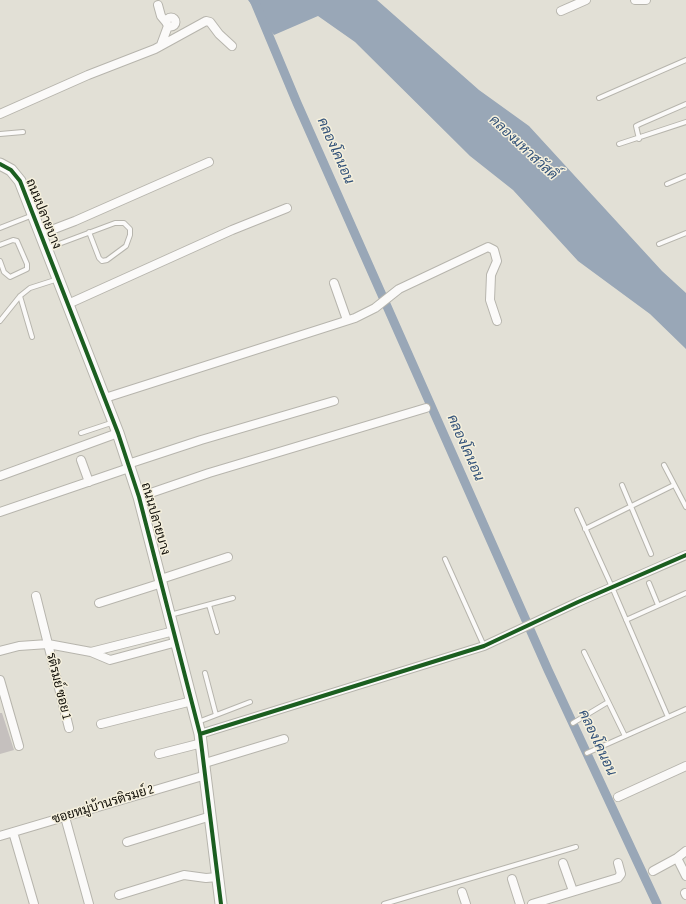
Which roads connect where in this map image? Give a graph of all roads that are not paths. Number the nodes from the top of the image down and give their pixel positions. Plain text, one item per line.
1 (586, 0) edge
2 (635, 0) edge
3 (646, 0) edge
4 (158, 5) dead end
5 (562, 11) dead end
6 (161, 45) junction
7 (232, 46) dead end
8 (686, 60) edge
9 (599, 98) dead end
10 (686, 104) edge
11 (0, 114) edge
12 (686, 122) edge
13 (23, 132) dead end
14 (0, 134) edge
15 (640, 139) junction
16 (619, 144) dead end
17 (209, 162) dead end
18 (0, 164) edge
19 (686, 176) edge
20 (667, 184) dead end
21 (287, 208) dead end
22 (34, 215) junction
23 (0, 228) edge
24 (89, 232) junction
25 (686, 233) edge
26 (41, 234) junction
27 (659, 244) dead end
28 (0, 245) edge
29 (47, 248) junction
30 (0, 261) edge
31 (58, 279) junction
32 (334, 283) dead end
33 (20, 296) junction
34 (68, 304) junction
35 (347, 320) junction
36 (0, 321) edge
37 (497, 321) dead end
38 (32, 337) dead end
39 (105, 398) junction
40 (334, 401) dead end
41 (426, 408) dead end
42 (114, 422) junction
43 (81, 433) dead end
44 (118, 433) junction
45 (81, 460) dead end
46 (664, 465) dead end
47 (129, 466) junction
48 (0, 476) edge
49 (89, 482) junction
50 (622, 485) dead end
51 (674, 485) junction
52 (139, 497) junction
53 (630, 506) junction
54 (686, 507) edge
55 (577, 510) dead end
56 (0, 512) edge
57 (585, 529) junction
58 (651, 554) dead end
59 (686, 555) edge
60 (228, 557) dead end
61 (445, 559) dead end
62 (162, 581) junction
63 (649, 583) dead end
64 (612, 587) junction
65 (686, 593) edge
66 (36, 596) dead end
67 (233, 598) dead end
68 (99, 603) dead end
69 (208, 605) junction
70 (658, 605) junction
71 (170, 615) junction
72 (626, 620) junction
73 (217, 632) dead end
74 (176, 637) junction
75 (48, 644) junction
76 (484, 646) junction
77 (0, 651) edge
78 (91, 652) junction
79 (584, 652) dead end
80 (205, 673) dead end
81 (0, 680) edge
82 (192, 701) junction
83 (250, 702) dead end
84 (608, 702) junction
85 (686, 709) edge
86 (216, 715) junction
87 (668, 717) junction
88 (198, 722) junction
89 (573, 723) dead end
90 (101, 724) dead end
91 (68, 728) dead end
92 (625, 736) junction
93 (201, 738) junction
94 (284, 739) dead end
95 (19, 746) dead end
96 (587, 753) dead end
97 (159, 754) dead end
98 (205, 763) junction
99 (686, 766) edge
100 (206, 775) junction
101 (618, 797) dead end
102 (211, 816) junction
103 (65, 817) junction
104 (13, 832) junction
105 (0, 836) edge
106 (127, 842) dead end
107 (576, 847) dead end
108 (686, 851) edge
109 (677, 858) junction
110 (563, 863) dead end
111 (618, 863) dead end
112 (653, 871) dead end
113 (686, 876) edge
114 (218, 877) junction
115 (512, 878) dead end
116 (573, 891) junction
117 (462, 892) dead end
118 (119, 895) dead end
119 (34, 904) edge
120 (89, 904) edge
121 (221, 904) edge
122 (384, 904) edge
123 (466, 904) edge
124 (520, 904) edge
125 (532, 904) edge

1 - 5 street
2 - 3 street
4 - 6 street
6 - 7 street
6 - 11 street
8 - 9 lane
10 - 15 lane
12 - 15 lane
13 - 14 lane
15 - 16 lane
17 - 26 street
18 - 22 street, ถนนปลายบาง
19 - 20 lane
21 - 34 street
22 - 23 lane
22 - 26 street, ถนนปลายบาง
24 - 24 lane
24 - 29 lane
25 - 27 lane
26 - 29 street, ถนนปลายบาง
28 - 30 lane
29 - 31 street, ถนนปลายบาง
31 - 33 lane
31 - 34 street, ถนนปลายบาง
32 - 35 street
33 - 36 lane
33 - 38 lane
34 - 39 street, ถนนปลายบาง
35 - 37 street
35 - 39 street
39 - 42 street, ถนนปลายบาง
40 - 47 street
41 - 52 street
42 - 43 lane
42 - 44 street, ถนนปลายบาง
44 - 47 street, ถนนปลายบาง
44 - 48 street
45 - 49 street
46 - 51 lane
47 - 49 street
47 - 52 street, ถนนปลายบาง
49 - 56 street
50 - 53 lane
51 - 53 lane
51 - 54 lane
52 - 62 street, ถนนปลายบาง
53 - 57 lane
53 - 58 lane
55 - 57 lane
57 - 64 lane
59 - 64 street
60 - 62 street
61 - 76 lane
62 - 68 street
62 - 71 street, ถนนปลายบาง
63 - 70 lane
64 - 72 lane
64 - 76 street
65 - 70 lane
66 - 75 street, รติรมย์ ซอย 1
67 - 69 lane
69 - 71 lane
69 - 73 lane
70 - 72 lane
71 - 74 street, ถนนปลายบาง
72 - 87 lane
74 - 78 street
74 - 78 street
74 - 82 street, ถนนปลายบาง
75 - 77 street
75 - 78 street
75 - 91 street, รติรมย์ ซอย 1
76 - 93 street
79 - 84 lane
80 - 86 lane
81 - 95 street
82 - 88 street, ถนนปลายบาง
82 - 90 street
83 - 86 lane
84 - 89 lane
84 - 92 lane
85 - 87 lane
86 - 88 lane
87 - 92 lane
88 - 93 street, ถนนปลายบาง
92 - 96 lane
93 - 97 street
93 - 98 street, ถนนปลายบาง
94 - 98 street
98 - 100 street, ถนนปลายบาง
99 - 101 street
100 - 102 street, ถนนปลายบาง
100 - 103 street, ซอยหมู่บ้านรติรมย์ 2
102 - 106 street
102 - 114 street, ถนนปลายบาง
103 - 104 street, ซอยหมู่บ้านรติรมย์ 2
103 - 120 street
104 - 105 street, ซอยหมู่บ้านรติรมย์ 2
104 - 119 street
107 - 122 lane
108 - 109 street
109 - 112 street
109 - 113 street
110 - 116 street
111 - 116 street
114 - 118 street
114 - 121 street, ถนนปลายบาง
115 - 124 street
116 - 125 street
117 - 123 street

